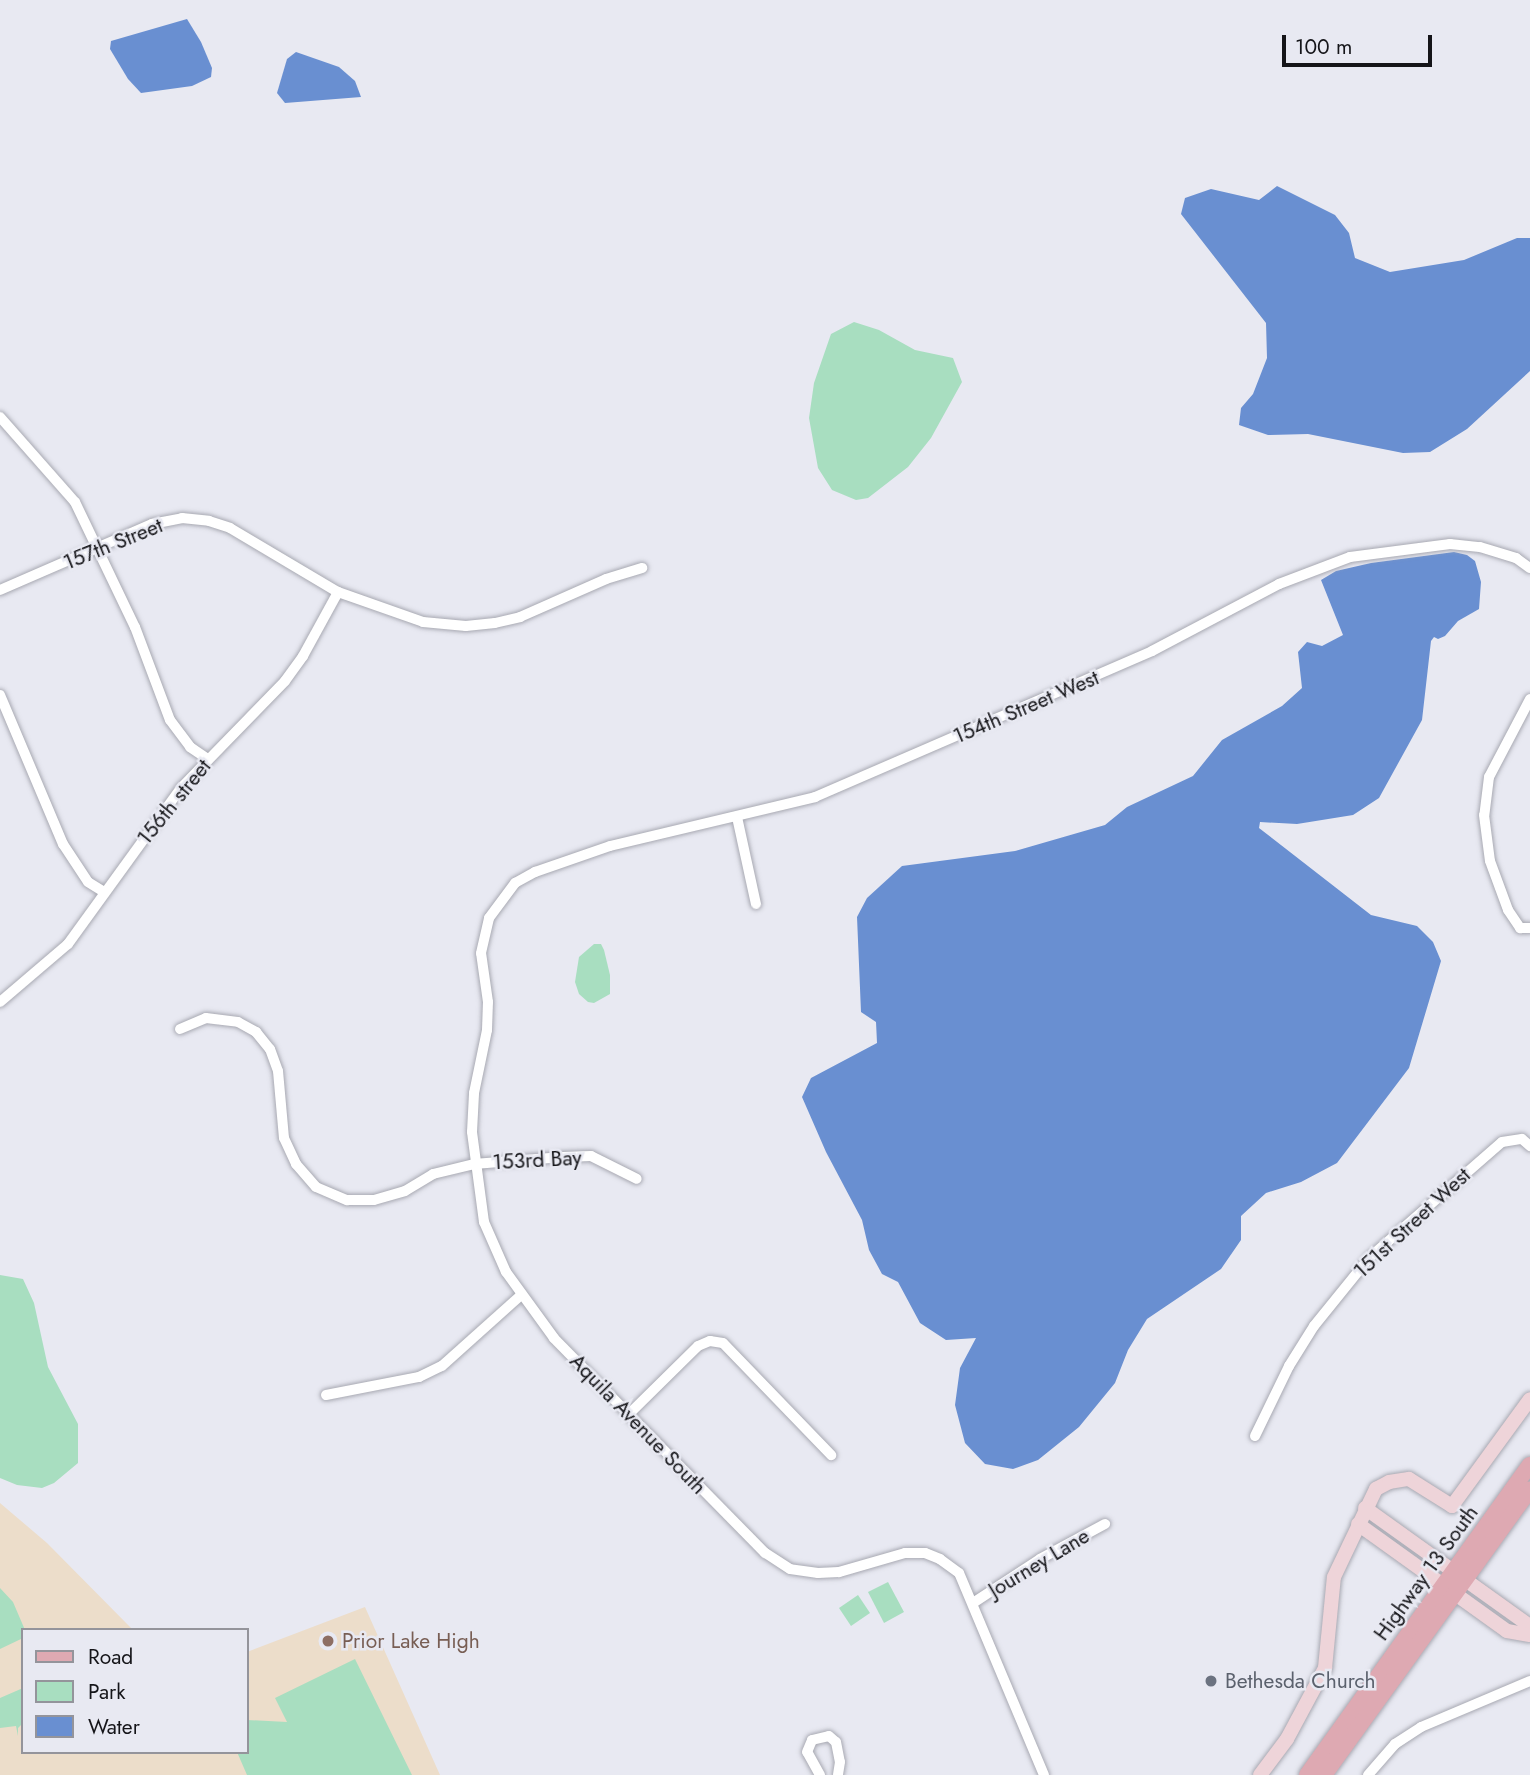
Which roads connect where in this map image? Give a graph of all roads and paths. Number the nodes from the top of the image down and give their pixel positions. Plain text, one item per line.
1 (0, 417) edge
2 (98, 549) junction
3 (642, 568) dead end
4 (1530, 568) edge
5 (0, 590) edge
6 (338, 593) junction
7 (0, 695) edge
8 (1530, 699) edge
9 (208, 759) junction
10 (737, 817) junction
11 (515, 883) joint
12 (104, 892) junction
13 (757, 904) dead end
14 (1530, 928) edge
15 (0, 1002) edge
16 (180, 1030) dead end
17 (1526, 1143) edge
18 (474, 1164) junction
19 (637, 1179) dead end
20 (521, 1295) junction
21 (326, 1395) dead end
22 (1530, 1399) edge
23 (628, 1415) junction
24 (1255, 1436) dead end
25 (831, 1455) dead end
26 (1530, 1465) edge
27 (1530, 1489) edge
28 (1366, 1508) junction
29 (1105, 1524) dead end
30 (1358, 1524) junction
31 (1460, 1575) junction
32 (1448, 1590) junction
33 (973, 1603) junction
34 (1530, 1626) edge
35 (1530, 1635) edge
36 (1530, 1681) edge
37 (820, 1775) edge
38 (838, 1775) edge
39 (1044, 1775) edge
40 (1260, 1775) edge
41 (1307, 1775) edge
42 (1324, 1775) edge
43 (1368, 1775) edge

1 - 2 street
2 - 5 street, 157th Street
2 - 6 street, 157th Street
2 - 9 street
3 - 6 street, 157th Street
4 - 10 street, 154th Street West
6 - 9 street, 156th street
7 - 12 street
8 - 14 street
9 - 12 street, 156th street
10 - 11 street, 154th Street West
10 - 13 street
11 - 18 street, Aquila Avenue South
12 - 15 street, 156th street
16 - 18 street, 153rd Bay
17 - 24 street, 151st Street West
18 - 19 street, 153rd Bay
18 - 20 street, Aquila Avenue South
20 - 21 street
20 - 23 street, Aquila Avenue South
22 - 28 street
23 - 25 street
23 - 33 street, Aquila Avenue South
26 - 31 main road, Highway 13 South
27 - 31 main road, Highway 13 South
28 - 30 street
28 - 31 street
29 - 33 street, Journey Lane
30 - 32 street
30 - 40 street
31 - 32 main road, Highway 13 South
31 - 34 street
32 - 35 street
32 - 41 main road, Highway 13 South
32 - 42 main road, Highway 13 South
33 - 39 street, Aquila Avenue South
36 - 43 street
37 - 38 street

